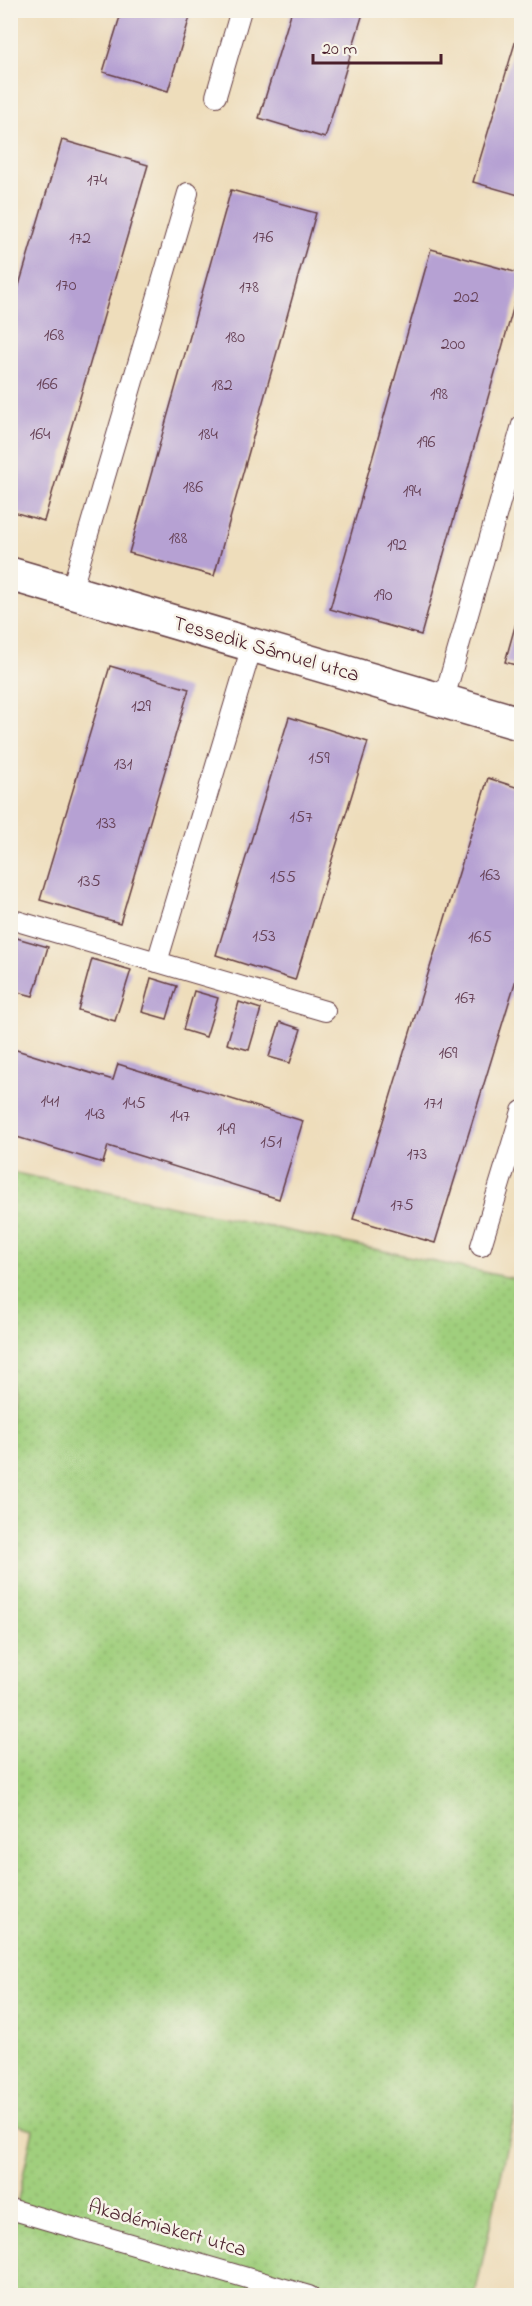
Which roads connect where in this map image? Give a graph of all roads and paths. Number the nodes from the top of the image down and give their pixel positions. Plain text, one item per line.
1 (241, 10) edge
2 (216, 96) dead end
3 (188, 193) dead end
4 (522, 424) edge
5 (10, 574) edge
6 (71, 592) junction
7 (252, 646) junction
8 (443, 702) junction
9 (522, 724) edge
10 (10, 919) edge
11 (157, 962) junction
12 (325, 1011) dead end
13 (522, 1111) edge
14 (481, 1246) dead end
15 (10, 2209) edge
16 (309, 2295) edge

1 - 2 lane
3 - 6 lane
4 - 8 lane
5 - 6 street, Tessedik Sámuel utca
6 - 7 street, Tessedik Sámuel utca
7 - 8 street, Tessedik Sámuel utca
7 - 11 lane
8 - 9 street, Tessedik Sámuel utca
10 - 11 lane
11 - 12 lane
13 - 14 lane
15 - 16 lane, Akadémiakert utca

